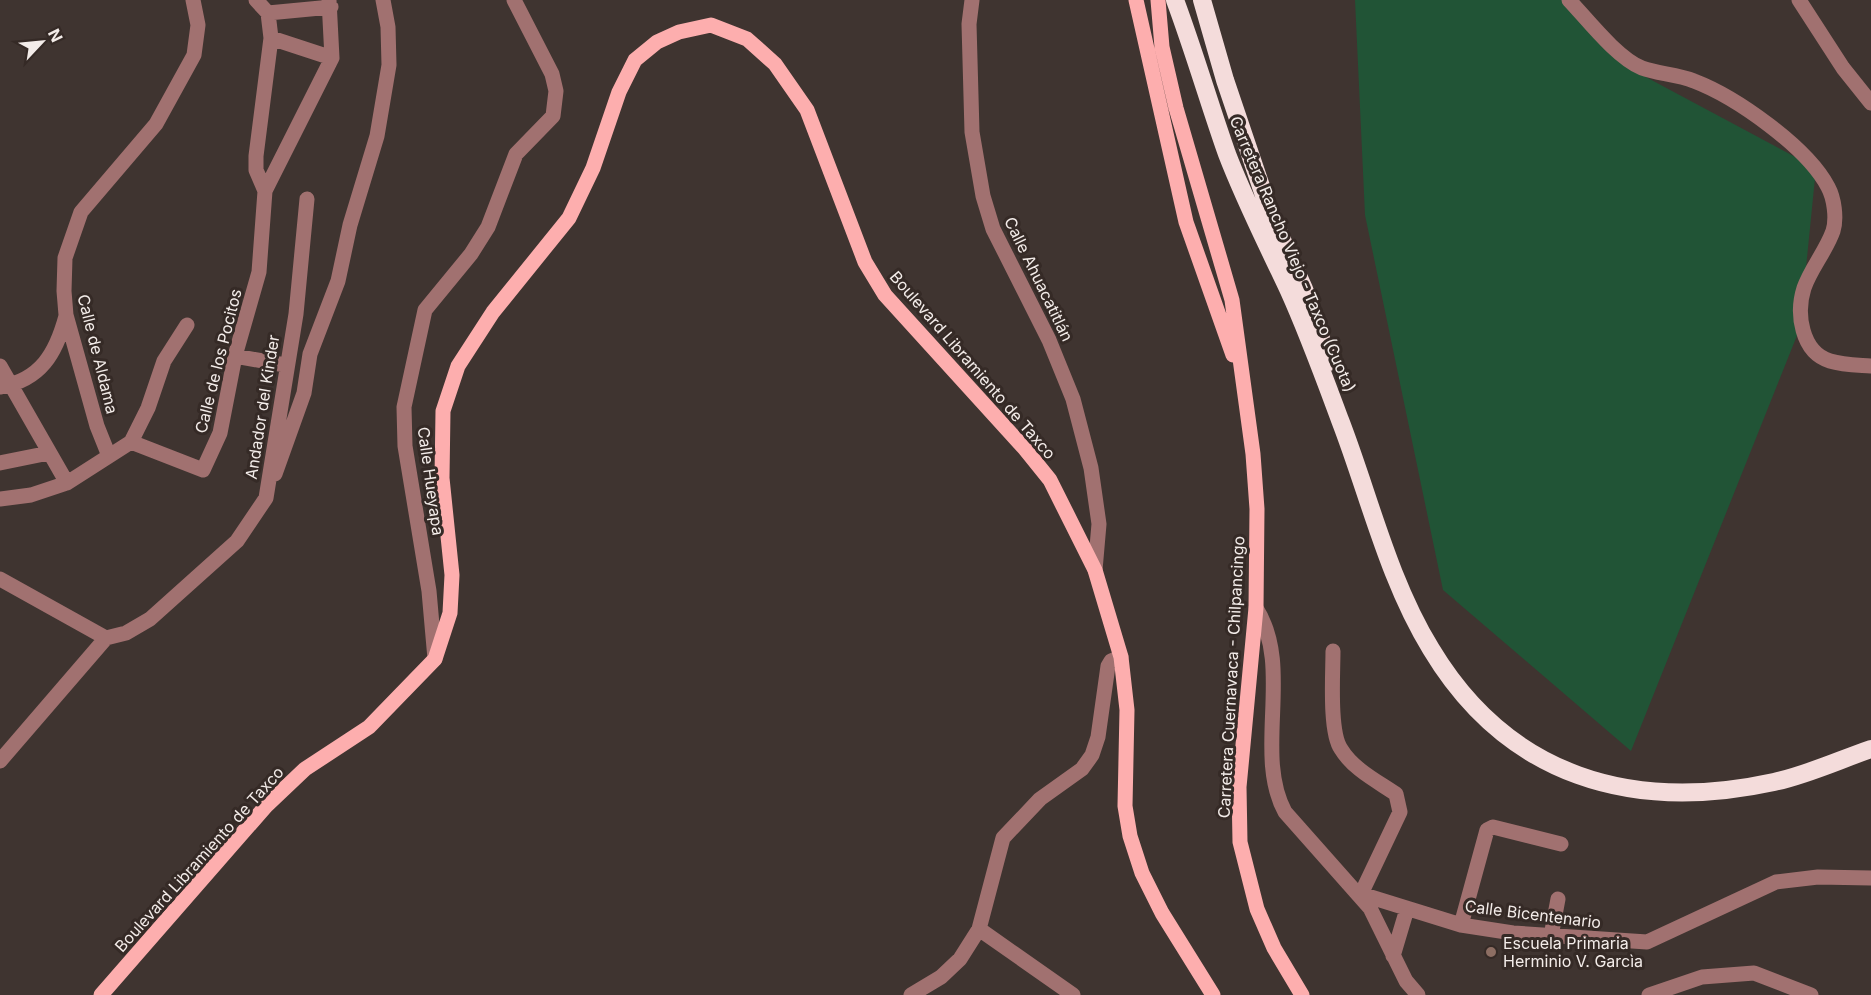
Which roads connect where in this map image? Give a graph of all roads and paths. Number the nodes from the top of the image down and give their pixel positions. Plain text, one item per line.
1 (193, 0) edge
2 (256, 0) edge
3 (382, 0) edge
4 (514, 0) edge
5 (972, 0) edge
6 (1136, 0) edge
7 (1158, 0) edge
8 (1175, 0) edge
9 (1202, 0) edge
10 (1569, 0) edge
11 (1799, 0) edge
12 (330, 4) edge
13 (268, 13) junction
14 (271, 38) junction
15 (332, 58) junction
16 (1871, 103) edge
17 (265, 191) junction
18 (307, 199) dead end
19 (66, 315) junction
20 (186, 325) dead end
21 (236, 356) junction
22 (285, 365) junction
23 (0, 366) edge
24 (1871, 366) edge
25 (1244, 384) junction
26 (5, 386) edge
27 (1341, 420) junction
28 (131, 442) junction
29 (49, 453) junction
30 (109, 456) junction
31 (0, 463) edge
32 (67, 483) junction
33 (266, 498) junction
34 (0, 499) edge
35 (1095, 570) junction
36 (0, 579) edge
37 (1256, 608) junction
38 (106, 638) junction
39 (1333, 651) dead end
40 (1121, 657) junction
41 (435, 659) junction
42 (1871, 749) edge
43 (0, 761) edge
44 (1561, 844) dead end
45 (1871, 878) edge
46 (1361, 894) junction
47 (1558, 899) dead end
48 (1407, 909) junction
49 (1461, 925) junction
50 (979, 929) junction
51 (1551, 936) junction
52 (1393, 956) junction
53 (1068, 993) edge
54 (1296, 993) edge
55 (101, 995) edge
56 (911, 995) edge
57 (1212, 995) edge
58 (1418, 995) edge
59 (1650, 995) edge
60 (1811, 995) edge

1 - 19 street, Calle de Aldama
2 - 13 street
3 - 33 street
4 - 41 street, Calle Hueyapa
5 - 35 street, Calle Ahuacatitlán
6 - 25 main road, Carretera Cuernavaca - Chilpancingo
7 - 25 main road, Carretera Cuernavaca - Chilpancingo
8 - 27 highway, Carretera Rancho Viejo - Taxco (Cuota)
9 - 27 highway, Carretera Rancho Viejo - Taxco (Cuota)
10 - 24 street
11 - 16 street
12 - 13 street
12 - 15 street
13 - 14 street
14 - 15 street
14 - 17 street
15 - 17 street
17 - 21 street, Calle de los Pocitos
18 - 22 street, Andador del Kinder
19 - 26 street
19 - 30 street, Calle de Aldama
20 - 28 street
21 - 22 street
21 - 28 street, Calle de los Pocitos
22 - 33 street, Andador del Kinder
23 - 26 street
25 - 37 main road, Carretera Cuernavaca - Chilpancingo
26 - 29 street
27 - 42 highway, Carretera Rancho Viejo - Taxco (Cuota)
28 - 30 street
29 - 31 street
29 - 32 street
30 - 32 street
32 - 34 street
33 - 38 street, Andador del Kinder
35 - 40 main road, Boulevard Libramiento de Taxco
35 - 41 main road, Boulevard Libramiento de Taxco
36 - 38 street
37 - 46 street
37 - 54 main road, Carretera Cuernavaca - Chilpancingo
38 - 43 street
39 - 46 street
40 - 50 street
40 - 57 main road, Boulevard Libramiento de Taxco
41 - 55 main road, Boulevard Libramiento de Taxco
44 - 49 street
45 - 51 street, Calle Bicentenario
46 - 48 street, Calle Bicentenario
46 - 52 street
47 - 51 street
48 - 49 street, Calle Bicentenario
48 - 52 street
49 - 51 street, Calle Bicentenario
50 - 53 street
50 - 56 street
52 - 58 street
59 - 60 street

